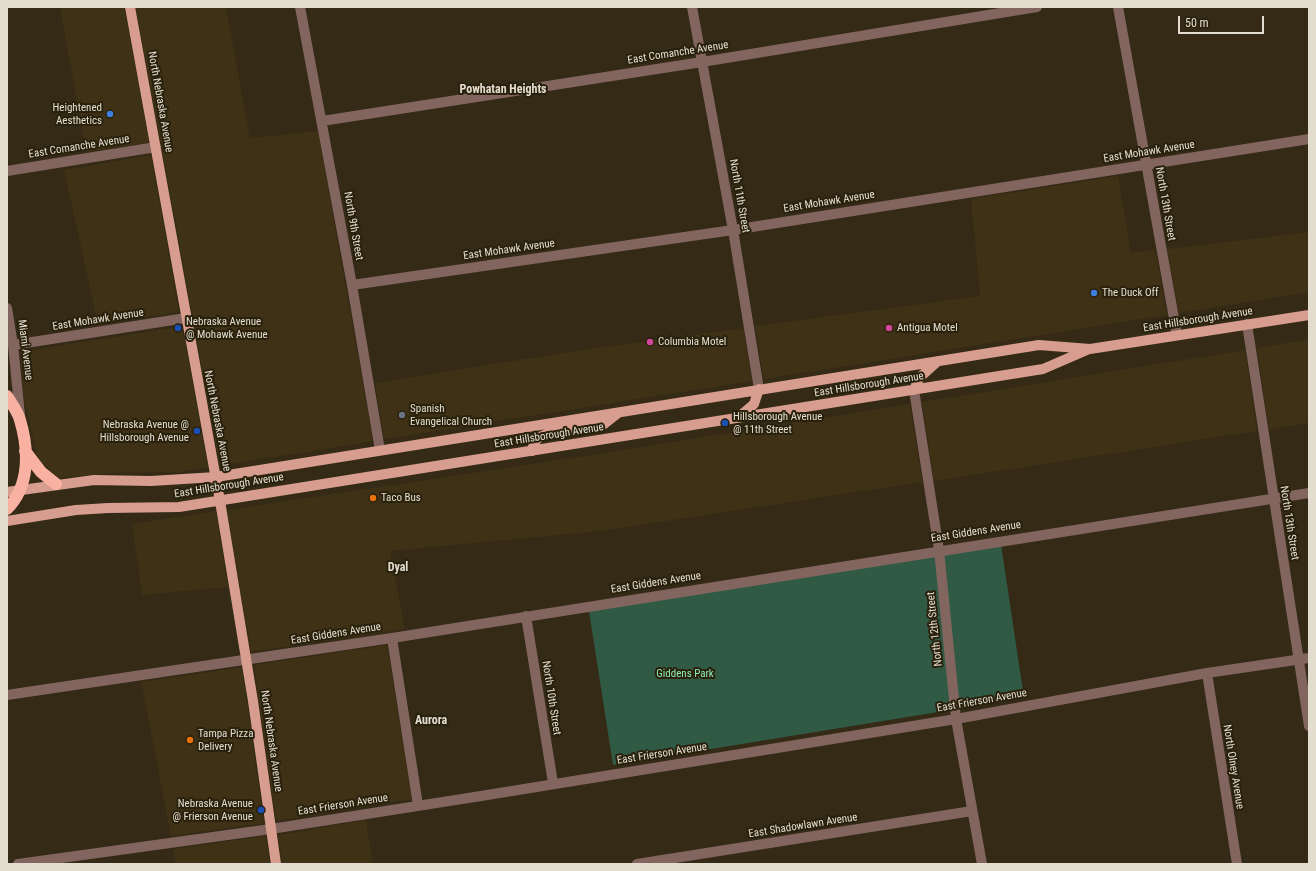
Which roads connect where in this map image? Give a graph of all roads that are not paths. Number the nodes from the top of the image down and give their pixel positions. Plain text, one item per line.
1 (130, 7) edge
2 (300, 7) edge
3 (692, 7) edge
4 (1037, 7) edge
5 (1118, 7) edge
6 (702, 62) junction
7 (322, 121) junction
8 (1309, 139) edge
9 (156, 147) junction
10 (1146, 165) junction
11 (7, 171) edge
12 (733, 230) junction
13 (352, 286) junction
14 (7, 308) edge
15 (1309, 315) edge
16 (186, 318) junction
17 (1247, 324) junction
18 (1177, 335) junction
19 (13, 345) junction
20 (1090, 349) junction
21 (938, 361) junction
22 (759, 389) junction
23 (914, 390) junction
24 (7, 396) edge
25 (620, 411) junction
26 (738, 417) junction
27 (20, 420) junction
28 (380, 450) junction
29 (26, 451) junction
30 (532, 451) junction
31 (216, 477) junction
32 (56, 484) junction
33 (21, 490) junction
34 (7, 492) edge
35 (1309, 493) edge
36 (1273, 498) junction
37 (220, 501) junction
38 (7, 509) edge
39 (7, 521) edge
40 (939, 550) junction
41 (526, 616) junction
42 (392, 638) junction
43 (1304, 659) edge
44 (247, 660) junction
45 (1207, 673) junction
46 (7, 695) edge
47 (956, 719) junction
48 (1309, 726) edge
49 (553, 783) junction
50 (418, 805) junction
51 (972, 811) junction
52 (271, 829) junction
53 (18, 864) edge
54 (276, 864) edge
55 (637, 864) edge
56 (982, 864) edge
57 (1237, 864) edge

1 - 9 main road, North Nebraska Avenue
2 - 7 street, North 9th Street
3 - 6 street, North 11th Street
4 - 6 street, East Comanche Avenue
5 - 10 street, North 13th Street
6 - 7 street, East Comanche Avenue
6 - 12 street, North 11th Street
7 - 13 street, North 9th Street
8 - 10 street, East Mohawk Avenue
9 - 11 street, East Comanche Avenue
9 - 16 main road, North Nebraska Avenue
10 - 12 street, East Mohawk Avenue
10 - 18 street, North 13th Street
12 - 13 street, East Mohawk Avenue
12 - 22 street, North 11th Street
13 - 28 street, North 9th Street
14 - 19 street, Miami Avenue
15 - 17 main road, East Hillsborough Avenue
16 - 19 street, East Mohawk Avenue
16 - 31 main road, North Nebraska Avenue
17 - 18 main road, East Hillsborough Avenue
17 - 36 street, North 13th Street
18 - 20 main road, East Hillsborough Avenue
19 - 27 street, Miami Avenue
20 - 21 main road, East Hillsborough Avenue
20 - 23 main road, East Hillsborough Avenue
21 - 22 main road, East Hillsborough Avenue
21 - 23 main road
22 - 25 main road, East Hillsborough Avenue
22 - 26 main road
23 - 26 main road, East Hillsborough Avenue
23 - 40 street, North 12th Street
24 - 27 highway
25 - 28 main road, East Hillsborough Avenue
25 - 30 main road
26 - 30 main road, East Hillsborough Avenue
27 - 29 highway
28 - 31 main road, East Hillsborough Avenue
29 - 32 highway
29 - 33 highway
30 - 37 main road, East Hillsborough Avenue
31 - 32 main road, East Hillsborough Avenue
31 - 37 main road, North Nebraska Avenue
32 - 33 main road, East Hillsborough Avenue
33 - 34 main road, East Hillsborough Avenue
33 - 38 highway
35 - 36 street, East Giddens Avenue
36 - 40 street, East Giddens Avenue
36 - 43 street, North 13th Street
37 - 39 main road, East Hillsborough Avenue
37 - 44 main road, North Nebraska Avenue
40 - 41 street, East Giddens Avenue
40 - 47 street, North 12th Street
41 - 42 street, East Giddens Avenue
41 - 49 street, North 10th Street
42 - 44 street, East Giddens Avenue
42 - 50 street
43 - 45 street, East Frierson Avenue
43 - 48 street, North 13th Street
44 - 46 street, East Giddens Avenue
44 - 52 main road, North Nebraska Avenue
45 - 47 street, East Frierson Avenue
45 - 57 street, North Olney Avenue
47 - 49 street, East Frierson Avenue
47 - 51 street, North 12th Street
49 - 50 street, East Frierson Avenue
50 - 52 street, East Frierson Avenue
51 - 55 street, East Shadowlawn Avenue
51 - 56 street, North 12th Street
52 - 53 street, East Frierson Avenue
52 - 54 main road, North Nebraska Avenue

